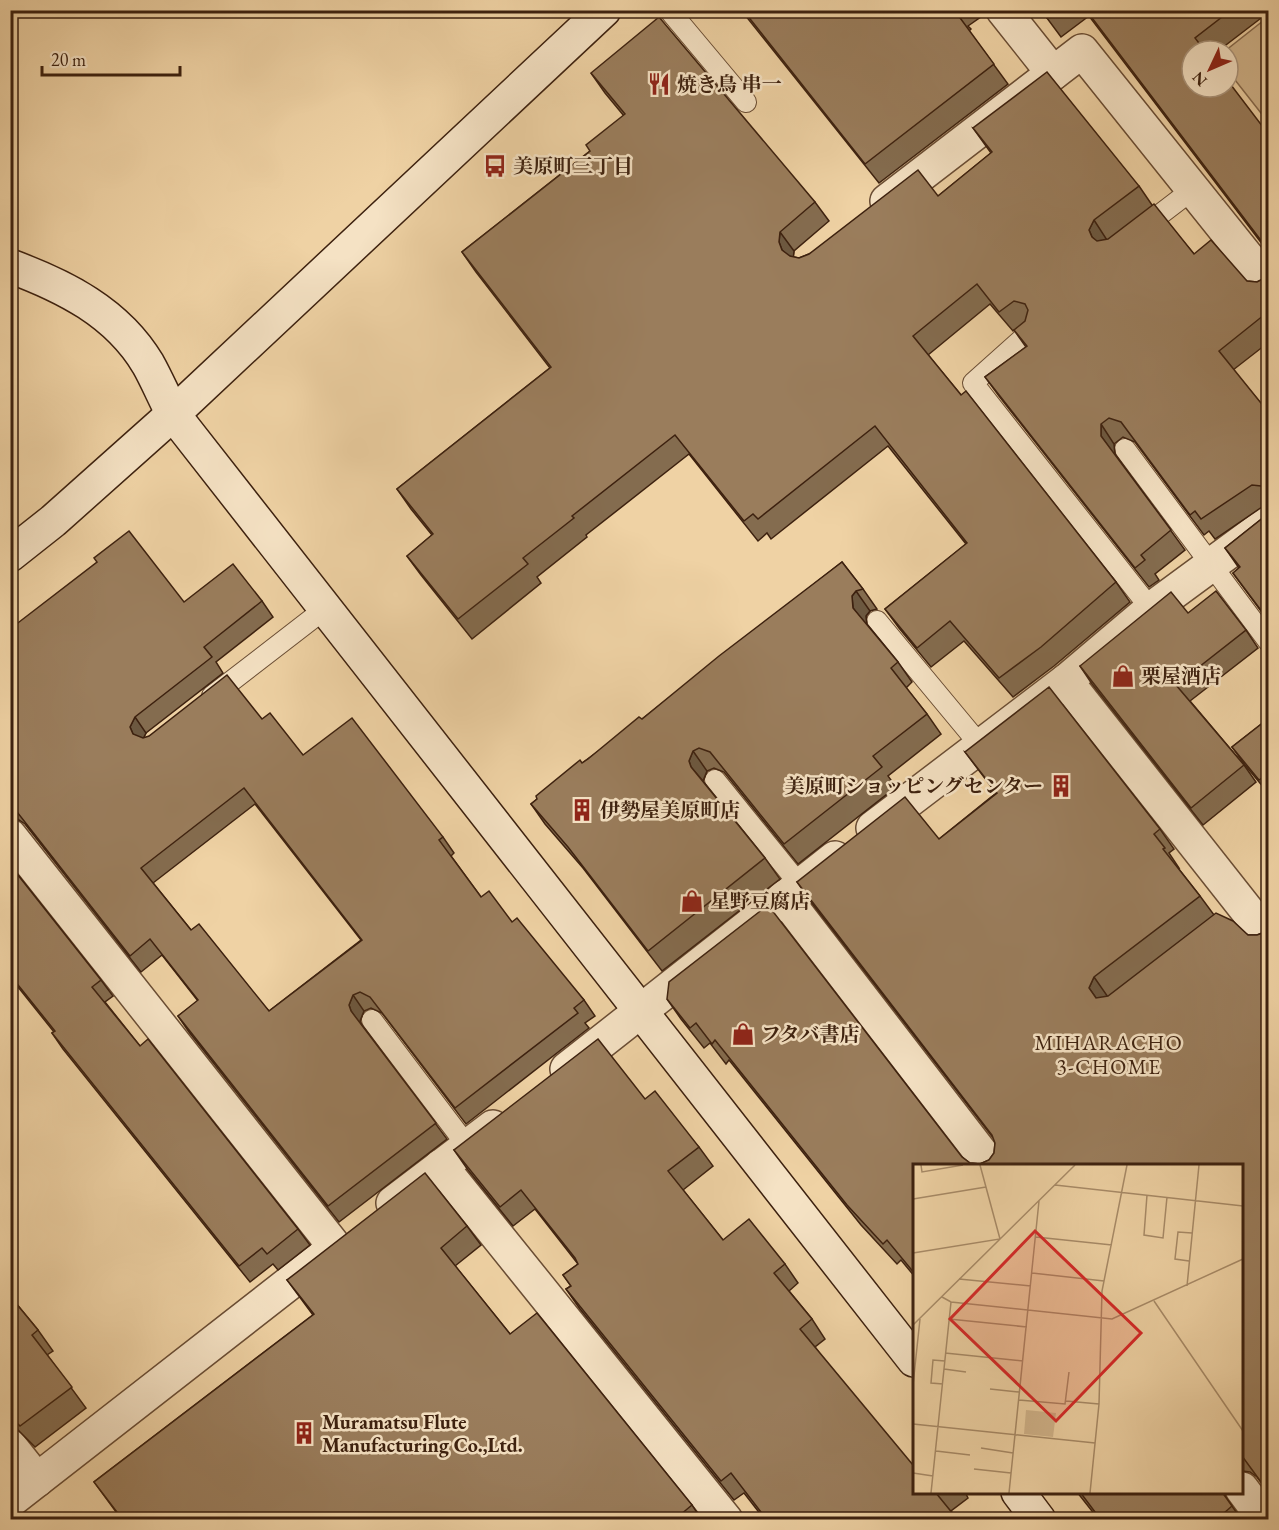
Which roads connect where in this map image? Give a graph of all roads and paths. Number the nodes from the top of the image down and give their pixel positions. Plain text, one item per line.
1 (604, 10) edge
2 (669, 10) edge
3 (1004, 10) edge
4 (1053, 73) junction
5 (746, 102) dead end
6 (1192, 190) junction
7 (867, 216) edge
8 (1123, 242) edge
9 (10, 266) edge
10 (1269, 283) edge
11 (1030, 332) edge
12 (173, 414) junction
13 (1125, 449) edge
14 (1269, 523) edge
15 (10, 555) edge
16 (1211, 567) junction
17 (326, 608) junction
18 (1151, 609) junction
19 (877, 621) dead end
20 (1269, 641) edge
21 (1066, 681) junction
22 (199, 707) edge
23 (980, 744) junction
24 (715, 780) edge
25 (10, 836) edge
26 (792, 891) junction
27 (1269, 937) edge
28 (642, 1011) junction
29 (372, 1020) edge
30 (541, 1089) edge
31 (514, 1111) edge
32 (468, 1146) junction
33 (990, 1164) edge
34 (441, 1166) junction
35 (335, 1247) junction
36 (913, 1357) edge
37 (10, 1446) edge
38 (37, 1480) junction
39 (1243, 1491) edge
40 (1020, 1494) edge
41 (10, 1501) edge
42 (726, 1520) edge
43 (1039, 1520) edge
44 (1265, 1520) edge

1 - 12 street
2 - 5 lane
3 - 4 street
4 - 6 street
4 - 7 street
6 - 8 lane
6 - 10 street
9 - 12 street
11 - 18 lane
12 - 15 street
12 - 17 street
13 - 16 lane
14 - 16 street
16 - 18 street
16 - 20 lane
17 - 22 lane
17 - 28 street
18 - 21 street
19 - 23 lane
21 - 23 street
21 - 27 street
23 - 26 street
24 - 26 lane
25 - 35 street
26 - 28 street
26 - 33 street
28 - 30 street
28 - 36 street
29 - 32 lane
31 - 32 street
32 - 34 street
34 - 35 street
34 - 42 street
35 - 38 street
37 - 38 street
38 - 41 street
39 - 44 street
40 - 43 street

